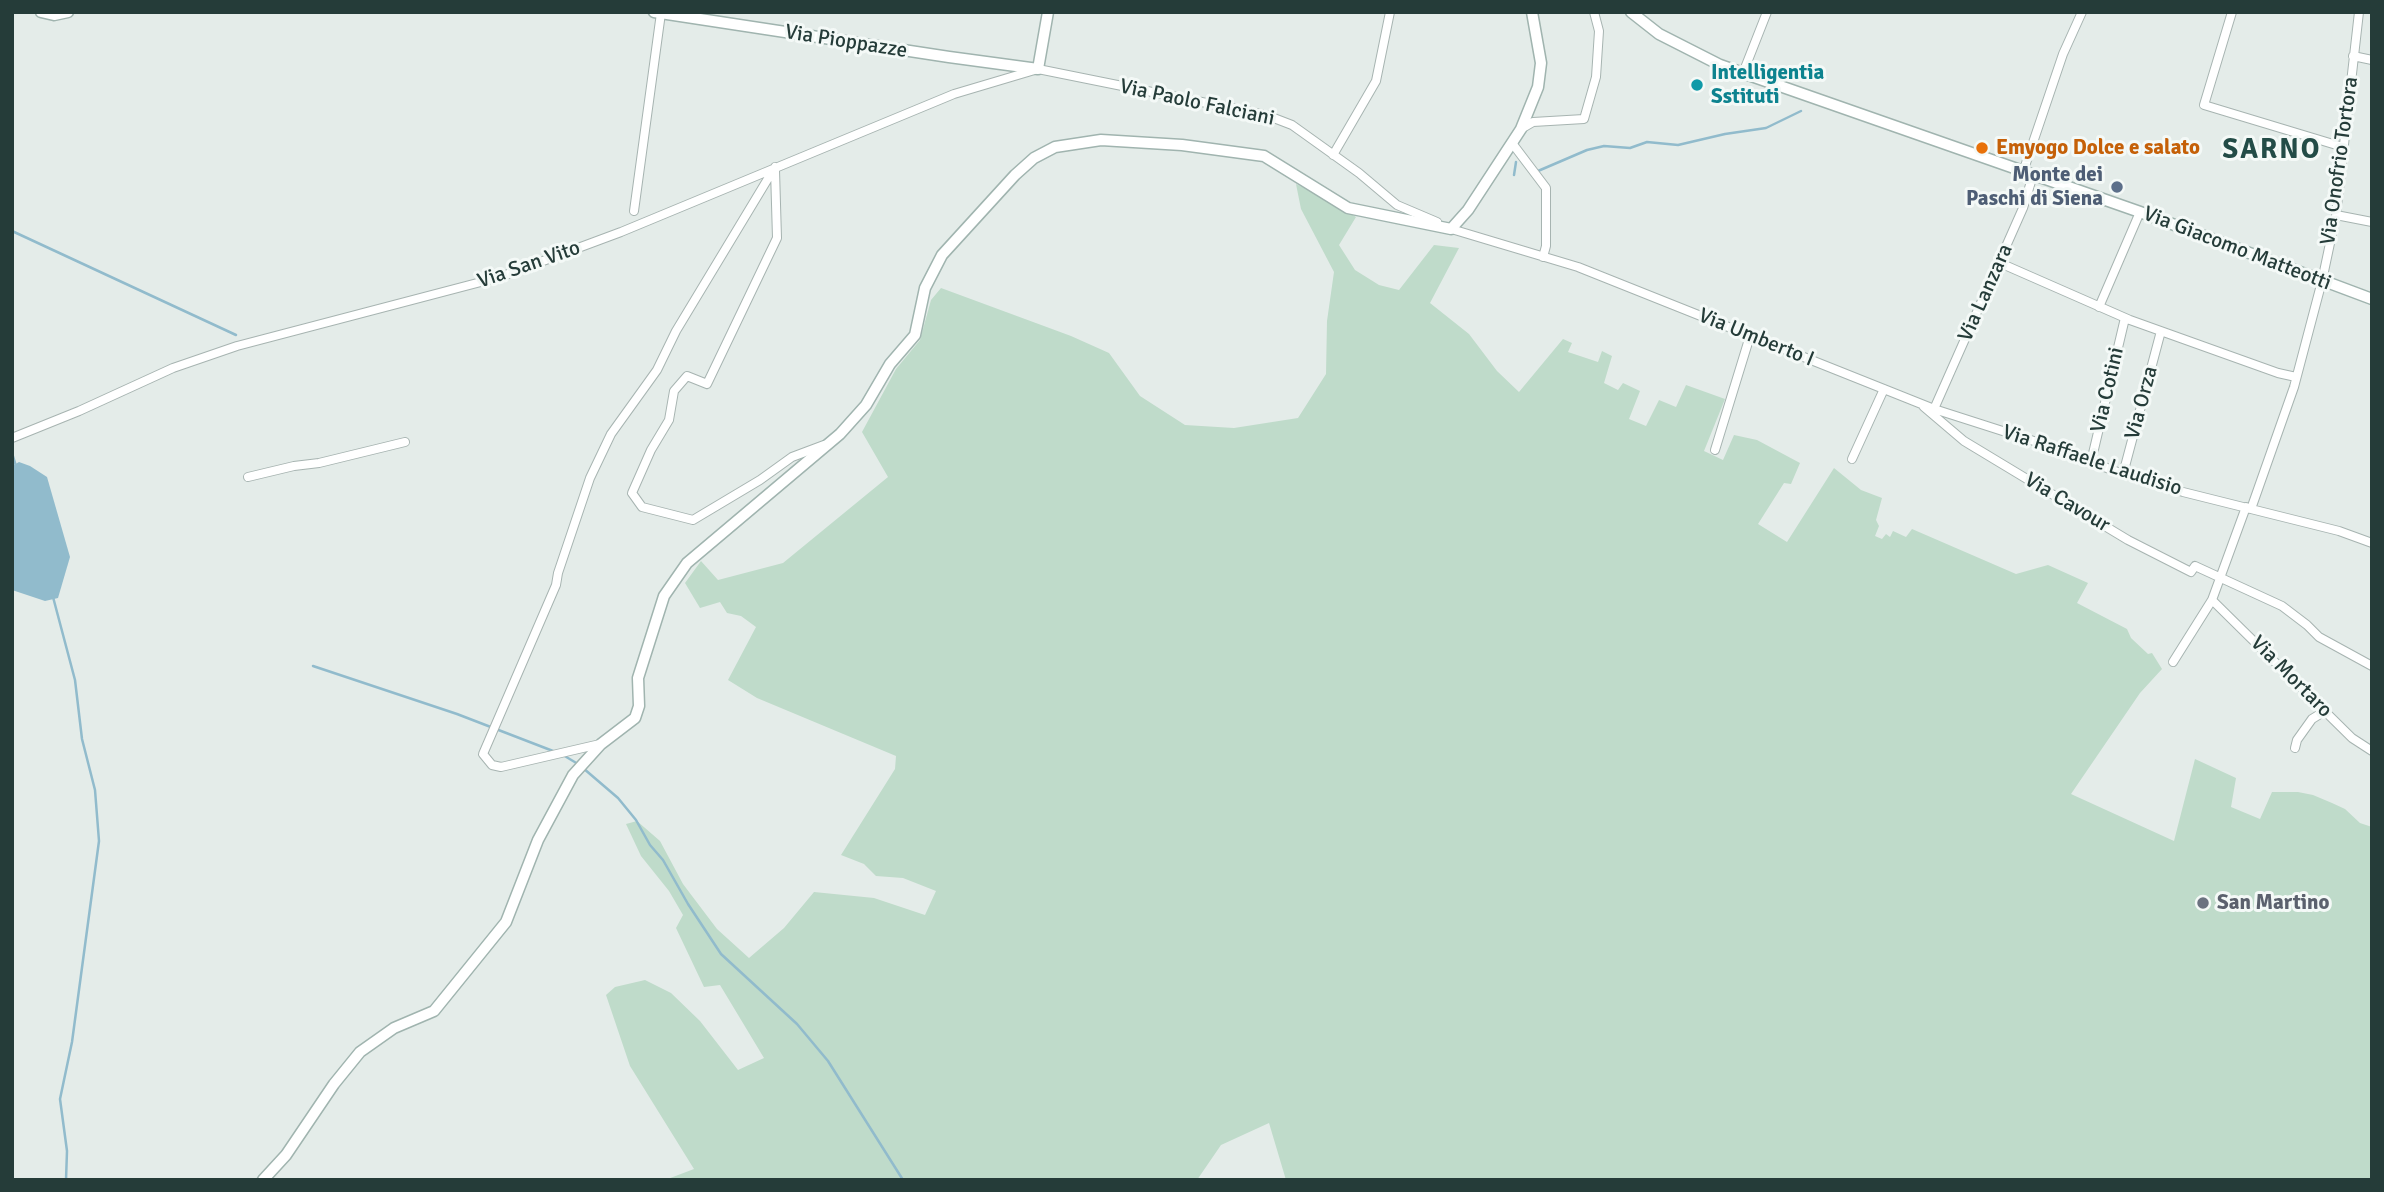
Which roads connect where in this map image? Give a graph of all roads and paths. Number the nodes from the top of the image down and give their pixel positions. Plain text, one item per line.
1 (41, 12) edge
2 (68, 12) edge
3 (1048, 12) edge
4 (1390, 12) edge
5 (1532, 12) edge
6 (1594, 12) edge
7 (1631, 12) edge
8 (1766, 12) edge
9 (2082, 12) edge
10 (2232, 12) edge
11 (2359, 12) edge
12 (661, 13) edge
13 (2353, 56) junction
14 (2372, 60) edge
15 (1038, 69) junction
16 (1743, 73) junction
17 (1521, 129) junction
18 (1512, 144) junction
19 (2343, 147) junction
20 (1333, 155) junction
21 (775, 167) junction
22 (2028, 174) junction
23 (634, 211) dead end
24 (2140, 212) junction
25 (2336, 215) junction
26 (2372, 222) edge
27 (1451, 229) junction
28 (1543, 257) junction
29 (2000, 263) junction
30 (2322, 281) junction
31 (2372, 299) edge
32 (2099, 307) junction
33 (2125, 318) junction
34 (2161, 331) junction
35 (1750, 336) junction
36 (2296, 377) junction
37 (1884, 389) junction
38 (1919, 403) junction
39 (1934, 409) junction
40 (15, 437) edge
41 (405, 442) dead end
42 (830, 443) junction
43 (1715, 450) dead end
44 (1852, 459) dead end
45 (2091, 462) junction
46 (2123, 474) junction
47 (248, 477) dead end
48 (2249, 508) junction
49 (2372, 543) edge
50 (2221, 579) junction
51 (2212, 600) junction
52 (2173, 662) dead end
53 (2372, 666) edge
54 (2325, 711) junction
55 (601, 744) junction
56 (2295, 748) dead end
57 (2372, 751) edge
58 (263, 1180) edge

1 - 2 street
3 - 15 street
4 - 20 street
5 - 17 street
6 - 17 street
7 - 16 street, Via Giacomo Matteotti
8 - 16 street
9 - 22 street, Via Lanzara
10 - 19 street
11 - 13 street, Via Onofrio Tortora
12 - 15 street, Via Pioppazze
12 - 23 street
13 - 14 street
13 - 19 street, Via Onofrio Tortora
15 - 20 street, Via Paolo Falciani
15 - 21 street, Via San Vito
16 - 22 street, Via Giacomo Matteotti
17 - 18 street
18 - 27 street
18 - 28 street
19 - 25 street, Via Onofrio Tortora
20 - 27 street, Via Paolo Falciani
21 - 40 street, Via San Vito
21 - 42 street
21 - 55 street
22 - 24 street, Via Giacomo Matteotti
22 - 29 street, Via Lanzara
24 - 30 street, Via Giacomo Matteotti
24 - 32 street
25 - 26 street
25 - 30 street, Via Onofrio Tortora
27 - 28 street, Via Paolo Falciani
27 - 42 street
28 - 35 street, Via Umberto I
29 - 32 street
29 - 39 street, Via Lanzara
30 - 31 street, Via Giacomo Matteotti
30 - 36 street, Via Onofrio Tortora
32 - 33 street
33 - 34 street
33 - 45 street, Via Cotini
34 - 36 street
34 - 46 street, Via Orza
35 - 37 street, Via Umberto I
35 - 43 street
36 - 48 street, Via Onofrio Tortora
37 - 38 street, Via Umberto I
37 - 44 street
38 - 39 street, Via Umberto I
38 - 50 street, Via Cavour
39 - 45 street, Via Raffaele Laudisio
41 - 47 street
42 - 55 street
45 - 46 street, Via Raffaele Laudisio
46 - 48 street, Via Raffaele Laudisio
48 - 49 street, Via Raffaele Laudisio
48 - 50 street, Via Onofrio Tortora
50 - 51 street, Via Onofrio Tortora
50 - 53 street, Via Cavour
51 - 52 street, Via Onofrio Tortora
51 - 54 street, Via Mortaro
54 - 56 street
54 - 57 street, Via Mortaro
55 - 58 street

